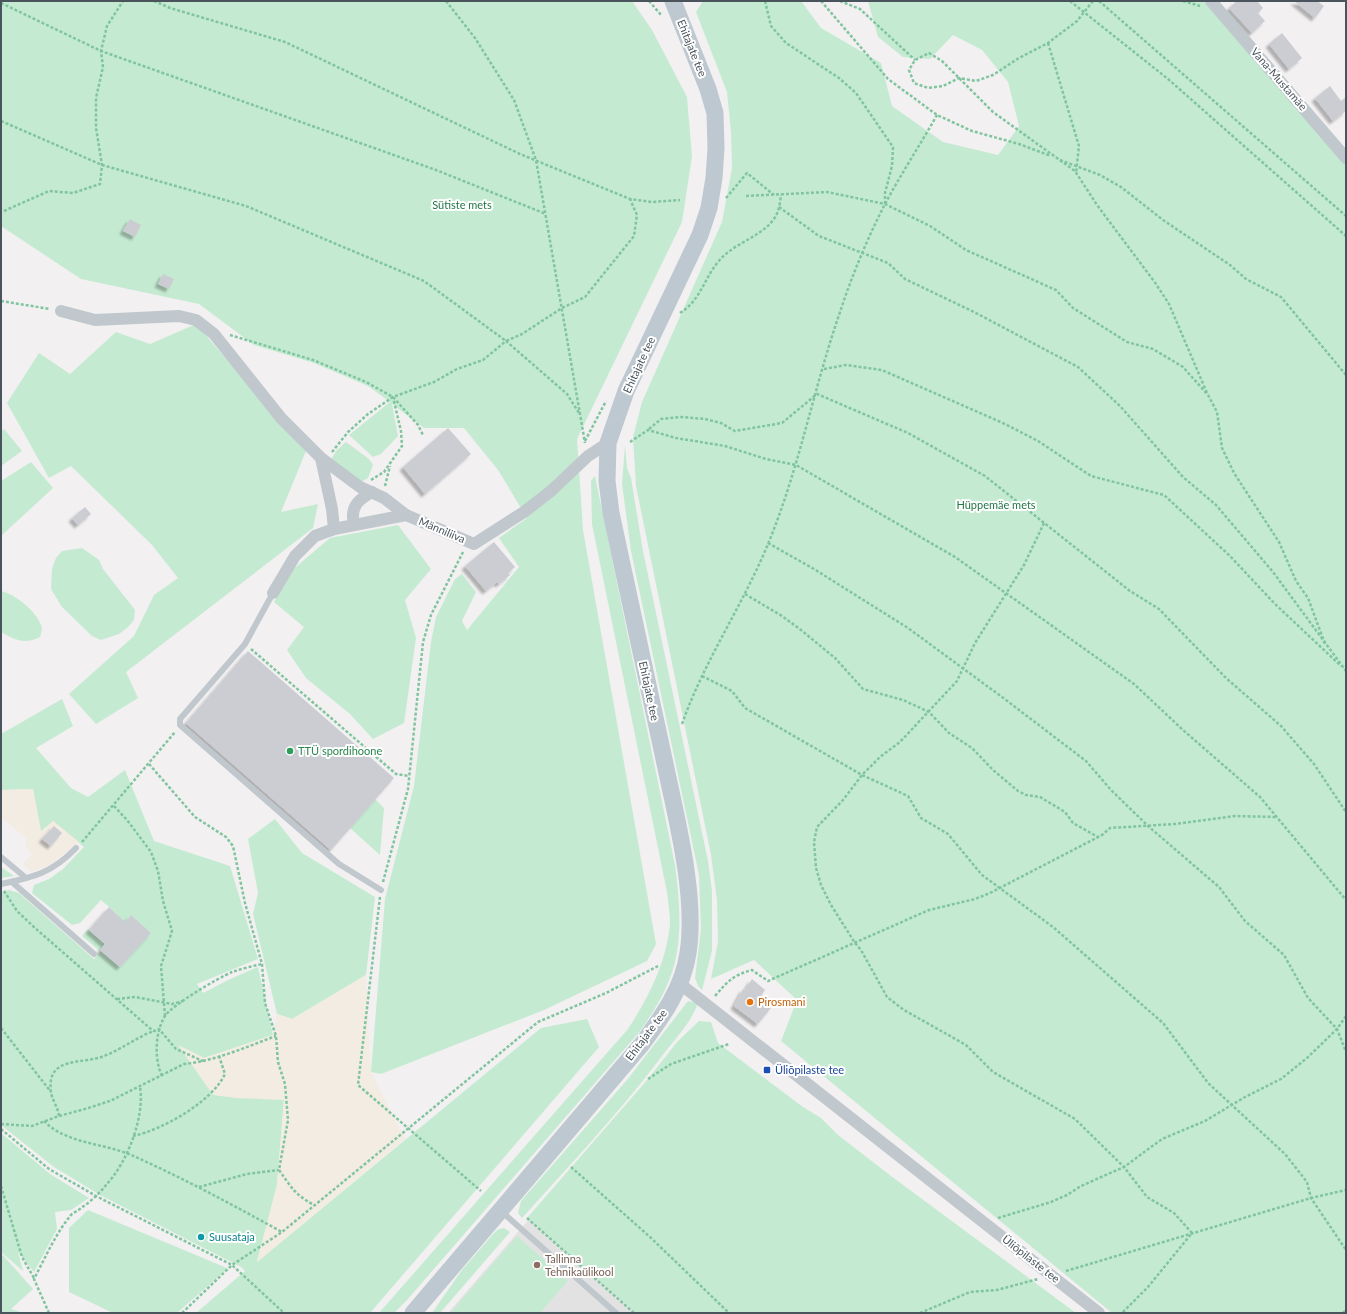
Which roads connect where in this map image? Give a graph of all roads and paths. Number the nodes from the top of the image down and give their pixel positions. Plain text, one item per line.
1 (123, 1) edge
2 (154, 1) edge
3 (446, 1) edge
4 (649, 1) edge
5 (765, 1) edge
6 (821, 1) edge
7 (840, 1) edge
8 (1070, 1) edge
9 (1093, 1) edge
10 (1099, 1) edge
11 (1211, 1) edge
12 (1, 3) edge
13 (667, 4) edge
14 (1084, 12) junction
15 (1048, 43) junction
16 (101, 51) junction
17 (915, 60) junction
18 (959, 78) junction
19 (937, 115) junction
20 (1, 121) edge
21 (1054, 157) junction
22 (1346, 158) edge
23 (536, 160) junction
24 (102, 165) junction
25 (1077, 166) junction
26 (1076, 173) junction
27 (774, 195) junction
28 (781, 195) junction
29 (746, 196) dead end
30 (630, 199) junction
31 (680, 200) dead end
32 (724, 200) dead end
33 (885, 204) junction
34 (779, 207) junction
35 (4, 211) dead end
36 (546, 214) junction
37 (1346, 216) edge
38 (1346, 236) edge
39 (863, 253) junction
40 (1, 301) edge
41 (562, 308) junction
42 (61, 311) joint
43 (680, 313) dead end
44 (227, 334) dead end
45 (506, 341) junction
46 (824, 369) junction
47 (1346, 375) edge
48 (816, 394) junction
49 (1208, 395) junction
50 (608, 396) dead end
51 (393, 397) junction
52 (580, 415) junction
53 (648, 430) junction
54 (423, 435) dead end
55 (585, 441) junction
56 (608, 442) junction
57 (630, 442) dead end
58 (588, 456) junction
59 (324, 460) junction
60 (391, 464) junction
61 (796, 464) junction
62 (369, 490) junction
63 (384, 498) junction
64 (406, 515) junction
65 (1044, 523) junction
66 (354, 525) junction
67 (334, 530) junction
68 (469, 542) junction
69 (768, 543) junction
70 (273, 593) joint
71 (1006, 593) junction
72 (745, 594) junction
73 (245, 644) junction
74 (1326, 644) junction
75 (962, 668) junction
76 (1346, 671) edge
77 (702, 676) junction
78 (929, 712) junction
79 (682, 724) dead end
80 (180, 725) junction
81 (149, 764) junction
82 (862, 775) junction
83 (409, 776) junction
84 (114, 806) junction
85 (1346, 812) edge
86 (1277, 818) junction
87 (1148, 826) junction
88 (1098, 837) junction
89 (76, 848) joint
90 (1, 856) edge
91 (26, 878) junction
92 (12, 882) junction
93 (1, 884) edge
94 (1, 888) edge
95 (999, 888) junction
96 (381, 890) junction
97 (1346, 900) edge
98 (855, 943) junction
99 (94, 954) dead end
100 (262, 964) junction
101 (658, 966) dead end
102 (680, 983) junction
103 (117, 999) junction
104 (185, 1000) junction
105 (164, 1002) junction
106 (709, 1004) junction
107 (165, 1016) junction
108 (1346, 1016) edge
109 (1, 1028) edge
110 (159, 1029) junction
111 (1337, 1029) junction
112 (154, 1031) junction
113 (276, 1036) junction
114 (729, 1044) dead end
115 (1346, 1052) edge
116 (219, 1056) junction
117 (203, 1061) junction
118 (162, 1076) junction
119 (648, 1078) dead end
120 (140, 1087) junction
121 (51, 1092) junction
122 (1234, 1105) junction
123 (59, 1116) junction
124 (44, 1121) junction
125 (1, 1124) edge
126 (1, 1129) edge
127 (407, 1129) junction
128 (133, 1136) junction
129 (127, 1154) junction
130 (572, 1167) dead end
131 (1124, 1167) junction
132 (279, 1170) junction
133 (1, 1186) edge
134 (199, 1187) junction
135 (1346, 1190) edge
136 (481, 1191) dead end
137 (96, 1196) junction
138 (1311, 1198) junction
139 (314, 1205) junction
140 (500, 1210) junction
141 (527, 1218) dead end
142 (984, 1223) junction
143 (282, 1232) junction
144 (1192, 1233) junction
145 (1346, 1250) edge
146 (232, 1265) junction
147 (1051, 1276) junction
148 (34, 1279) junction
149 (1346, 1310) edge
150 (49, 1313) edge
151 (182, 1313) edge
152 (284, 1313) edge
153 (413, 1313) edge
154 (616, 1313) edge
155 (634, 1313) edge
156 (729, 1313) edge
157 (920, 1313) edge
158 (1099, 1313) edge
159 (1122, 1313) edge
160 (1343, 1313) edge

1 - 16 path
2 - 23 path
3 - 23 path
4 - 13 path
5 - 33 path
6 - 19 path
7 - 17 path
8 - 14 path
9 - 14 path
10 - 37 path
11 - 22 street, Vana-Mustamäe
12 - 16 path
13 - 56 main road, Ehitajate tee
14 - 15 path
14 - 38 path
15 - 18 path
15 - 25 path
16 - 24 path
16 - 36 path
17 - 18 path
17 - 18 path
18 - 21 path
19 - 21 path
19 - 33 path
20 - 24 path
21 - 25 path
21 - 26 path
23 - 30 path
23 - 36 path
24 - 35 path
24 - 45 path
25 - 26 path
25 - 47 path
26 - 49 path
27 - 28 path
27 - 29 path
27 - 32 path
28 - 33 path
28 - 34 path
30 - 31 path
30 - 41 path
33 - 39 path
33 - 49 path
34 - 39 path
34 - 43 path
36 - 41 path
39 - 46 path
39 - 74 path
40 - 42 path
41 - 45 path
41 - 52 path
42 - 59 street
44 - 51 path
45 - 51 path
45 - 52 path
46 - 48 path
46 - 76 path
48 - 53 path
48 - 61 path
48 - 65 path
49 - 74 path
50 - 55 path
51 - 54 path
51 - 59 path
51 - 60 path
52 - 55 path
53 - 57 path
53 - 61 path
55 - 58 path
56 - 58 street, Männiliiva
56 - 102 main road, Ehitajate tee
58 - 68 street, Männiliiva
59 - 62 street
59 - 67 street
60 - 62 path
60 - 63 path
61 - 69 path
61 - 71 path
62 - 63 street
62 - 66 street
63 - 64 street
64 - 66 street, Männiliiva
64 - 68 street, Männiliiva
65 - 71 path
65 - 85 path
66 - 67 street, Männiliiva
67 - 70 street, Männiliiva
68 - 83 path
69 - 72 path
69 - 75 path
70 - 73 lane
71 - 75 path
71 - 86 path
72 - 77 path
72 - 78 path
73 - 80 lane
73 - 83 path
74 - 76 path
75 - 78 path
75 - 87 path
77 - 79 path
77 - 82 path
78 - 82 path
78 - 88 path
80 - 81 path
80 - 96 lane
81 - 84 path
81 - 100 path
82 - 95 path
82 - 98 path
83 - 96 path
84 - 89 path
84 - 105 path
86 - 87 path
86 - 97 path
87 - 88 path
87 - 111 path
88 - 95 path
89 - 91 lane
90 - 91 lane
91 - 92 lane
92 - 93 lane
92 - 99 lane
94 - 103 path
95 - 98 path
95 - 122 path
96 - 127 path
98 - 106 path
98 - 131 path
100 - 104 path
100 - 113 path
101 - 127 path
102 - 106 street, Üliõpilaste tee
102 - 140 main road, Ehitajate tee
103 - 105 path
103 - 112 path
104 - 105 path
104 - 107 path
105 - 107 path
106 - 142 street, Üliõpilaste tee
107 - 110 path
108 - 111 path
109 - 121 path
110 - 112 path
110 - 117 path
110 - 118 path
111 - 115 path
111 - 122 path
112 - 121 path
113 - 116 path
113 - 132 path
114 - 119 path
116 - 117 path
116 - 128 path
117 - 118 path
118 - 120 path
120 - 123 path
120 - 128 path
121 - 123 path
122 - 131 path
122 - 138 path
123 - 124 path
124 - 125 path
124 - 129 path
126 - 137 path
127 - 136 path
127 - 139 path
128 - 129 path
129 - 134 path
129 - 137 path
130 - 156 path
131 - 142 path
131 - 144 path
132 - 134 path
132 - 139 path
133 - 148 path
134 - 143 path
135 - 138 path
137 - 146 path
137 - 148 path
138 - 144 path
138 - 145 path
139 - 143 path
140 - 153 main road, Ehitajate tee
140 - 154 lane
141 - 155 path
142 - 147 street, Üliõpilaste tee
143 - 146 path
144 - 147 path
144 - 159 path
146 - 151 path
146 - 152 path
147 - 157 path
147 - 158 street, Üliõpilaste tee
148 - 150 path
149 - 160 path

